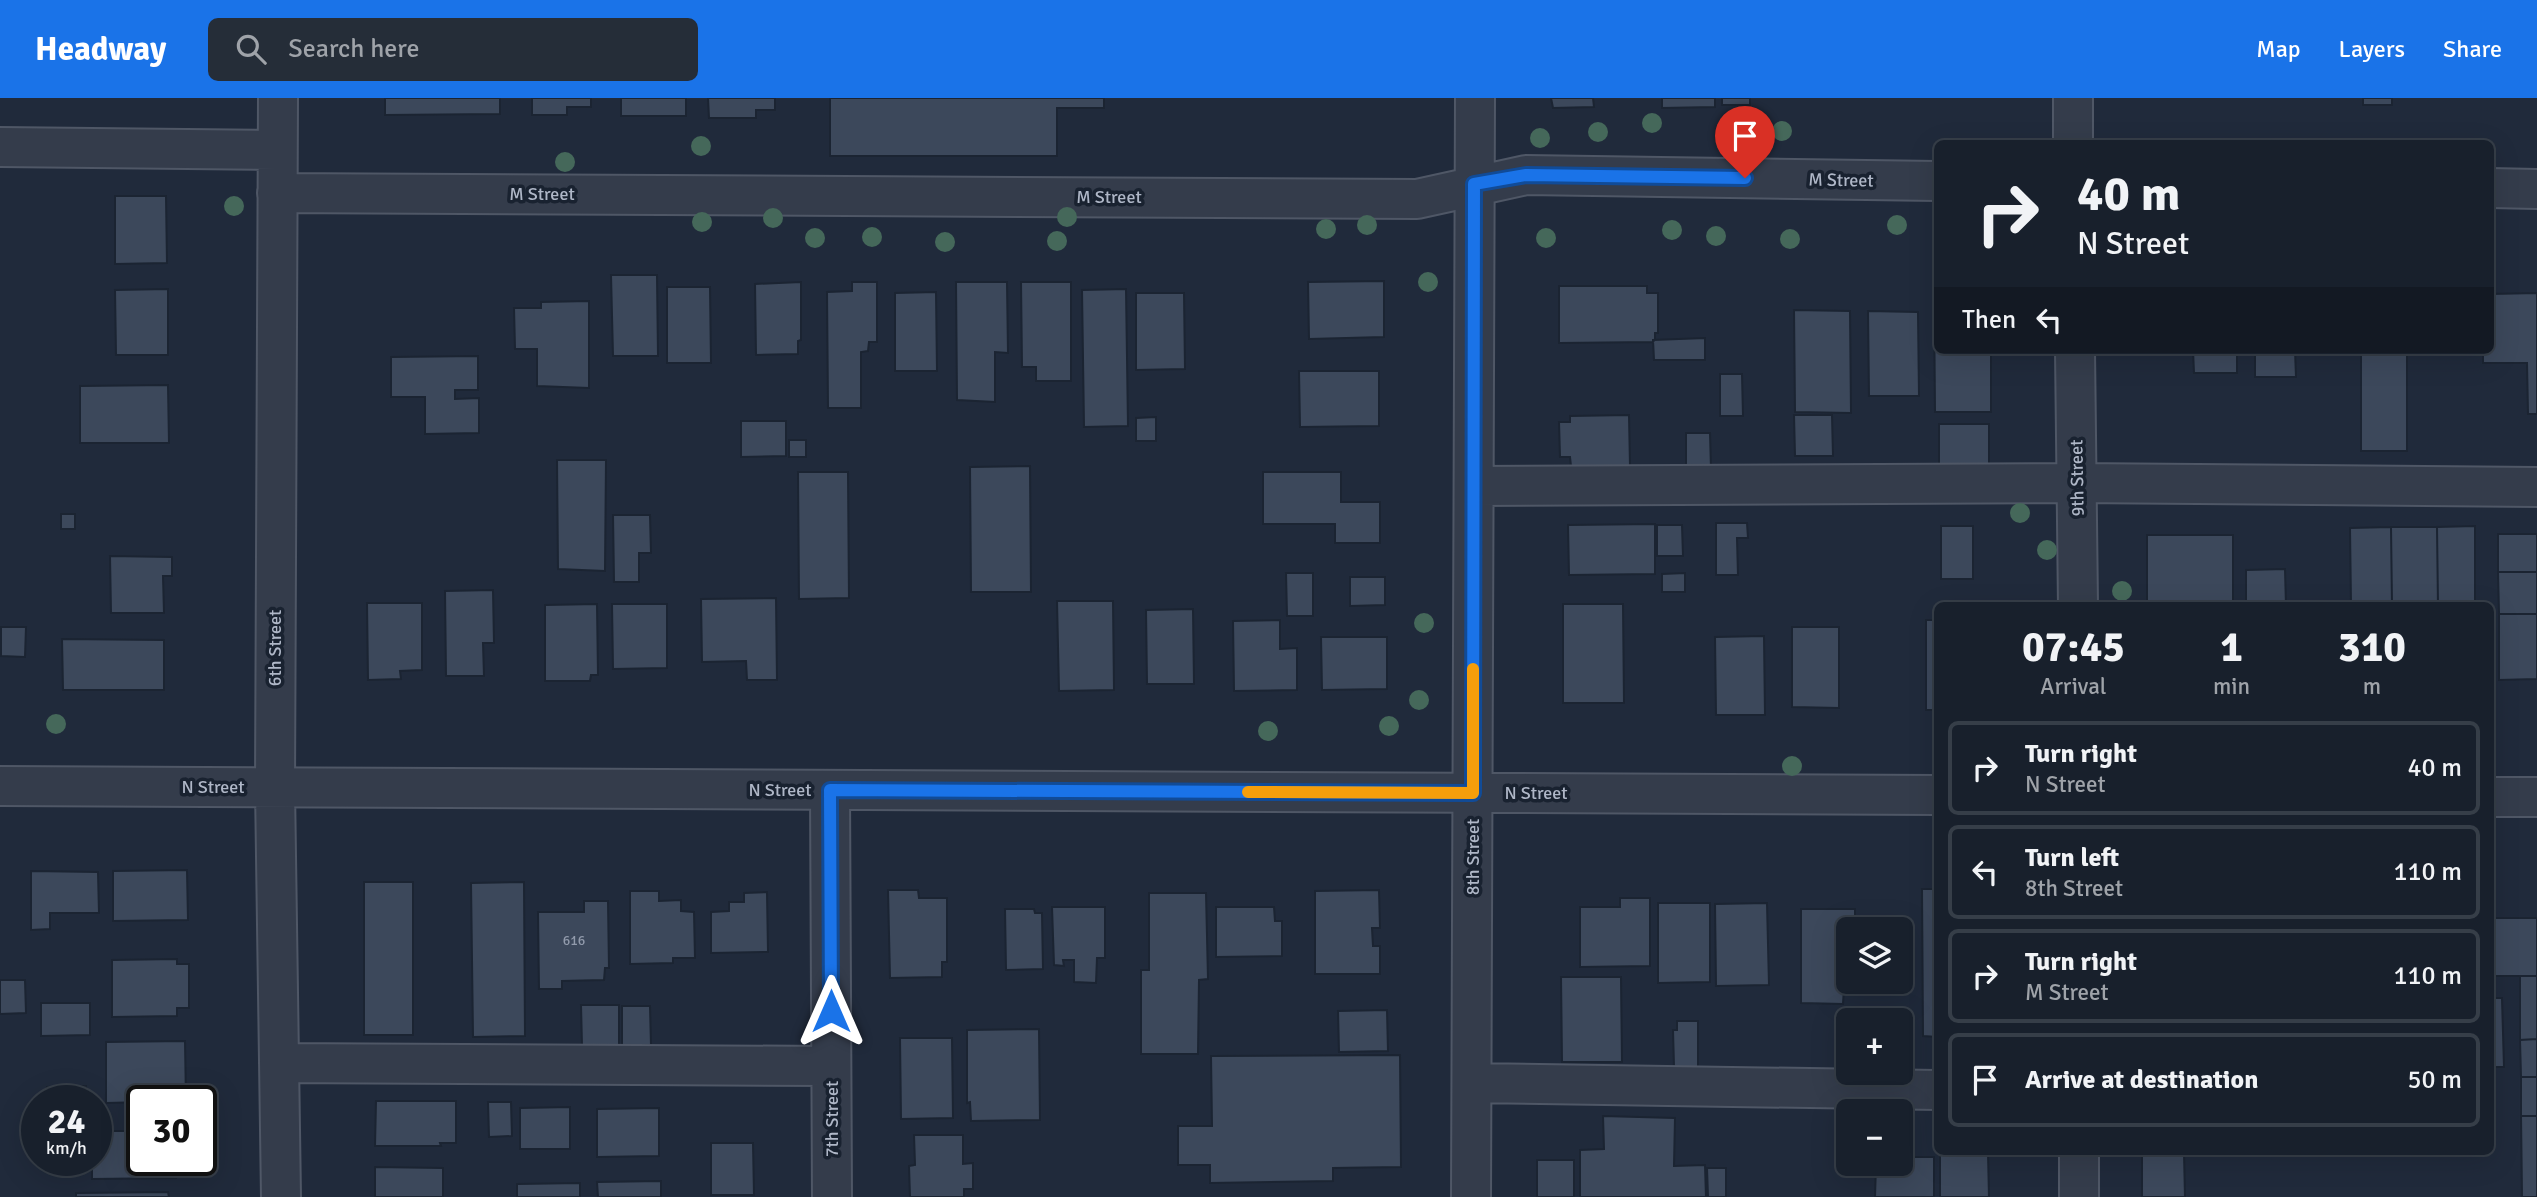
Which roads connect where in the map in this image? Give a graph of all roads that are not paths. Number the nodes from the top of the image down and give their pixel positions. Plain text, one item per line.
1 (278, 98) edge
2 (1475, 98) edge
3 (2073, 98) edge
4 (2073, 140) edge
5 (0, 147) edge
6 (277, 150) junction
7 (1934, 181) edge
8 (1474, 184) junction
9 (2494, 188) edge
10 (2537, 189) edge
11 (277, 193) junction
12 (2075, 354) edge
13 (2077, 483) junction
14 (1474, 486) junction
15 (2537, 487) edge
16 (2078, 602) edge
17 (0, 786) edge
18 (275, 788) junction
19 (830, 790) junction
20 (1473, 793) junction
21 (1934, 795) edge
22 (2494, 797) edge
23 (2537, 797) edge
24 (279, 1063) junction
25 (831, 1066) junction
26 (1472, 1083) junction
27 (1934, 1090) edge
28 (2079, 1155) edge
29 (281, 1197) edge
30 (832, 1197) edge
31 (1471, 1197) edge
32 (2079, 1197) edge

1 - 6 street, 6th Street
2 - 8 street, 8th Street
3 - 4 street
5 - 6 street
6 - 11 street, 6th Street
7 - 8 street, M Street
8 - 11 street, M Street
8 - 14 street, 8th Street
9 - 10 street
11 - 18 street, 6th Street
12 - 13 street, 9th Street
13 - 14 street
13 - 15 street
13 - 16 street, 9th Street
14 - 20 street, 8th Street
17 - 18 street, N Street
18 - 19 street, N Street
18 - 24 street, 6th Street
19 - 20 street, N Street
19 - 25 street, 7th Street
20 - 21 street, N Street
20 - 26 street, 8th Street
22 - 23 street
24 - 25 street
24 - 29 street, 6th Street
25 - 30 street, 7th Street
26 - 27 street
26 - 31 street, 8th Street
28 - 32 street

